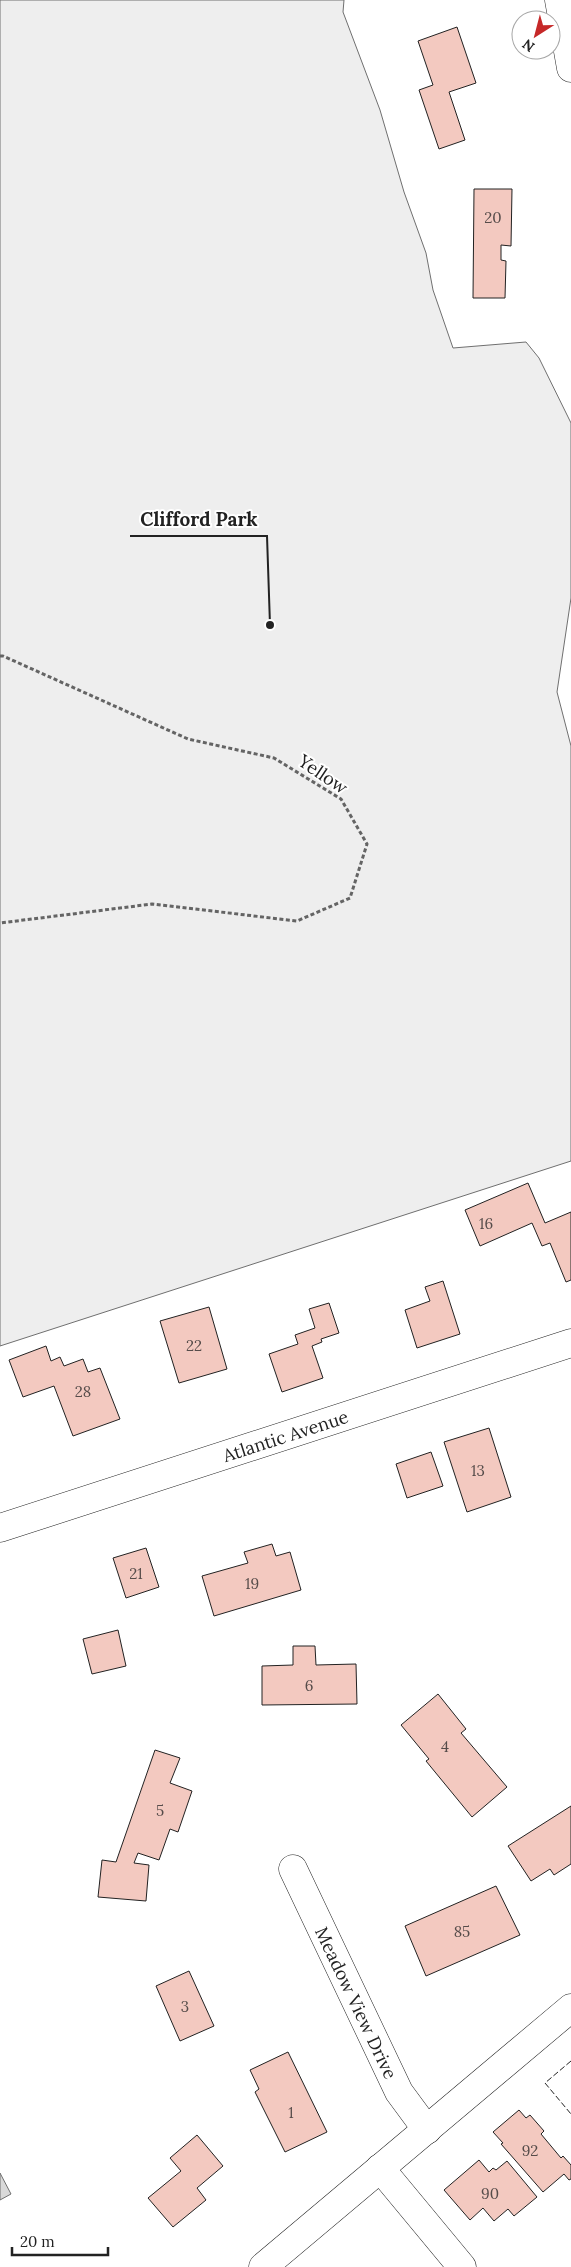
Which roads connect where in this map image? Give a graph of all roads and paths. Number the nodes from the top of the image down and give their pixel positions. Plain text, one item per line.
1 (560, 0) edge
2 (571, 68) edge
3 (0, 656) edge
4 (0, 923) edge
5 (571, 1343) edge
6 (0, 1528) edge
7 (293, 1869) dead end
8 (571, 2008) edge
9 (427, 2130) junction
10 (380, 2168) junction
11 (264, 2267) edge
12 (462, 2267) edge

1 - 2 street
3 - 4 path, Yellow
5 - 6 street, Atlantic Avenue
7 - 9 street, Meadow View Drive
8 - 9 street
9 - 10 street
10 - 11 street
10 - 12 street

